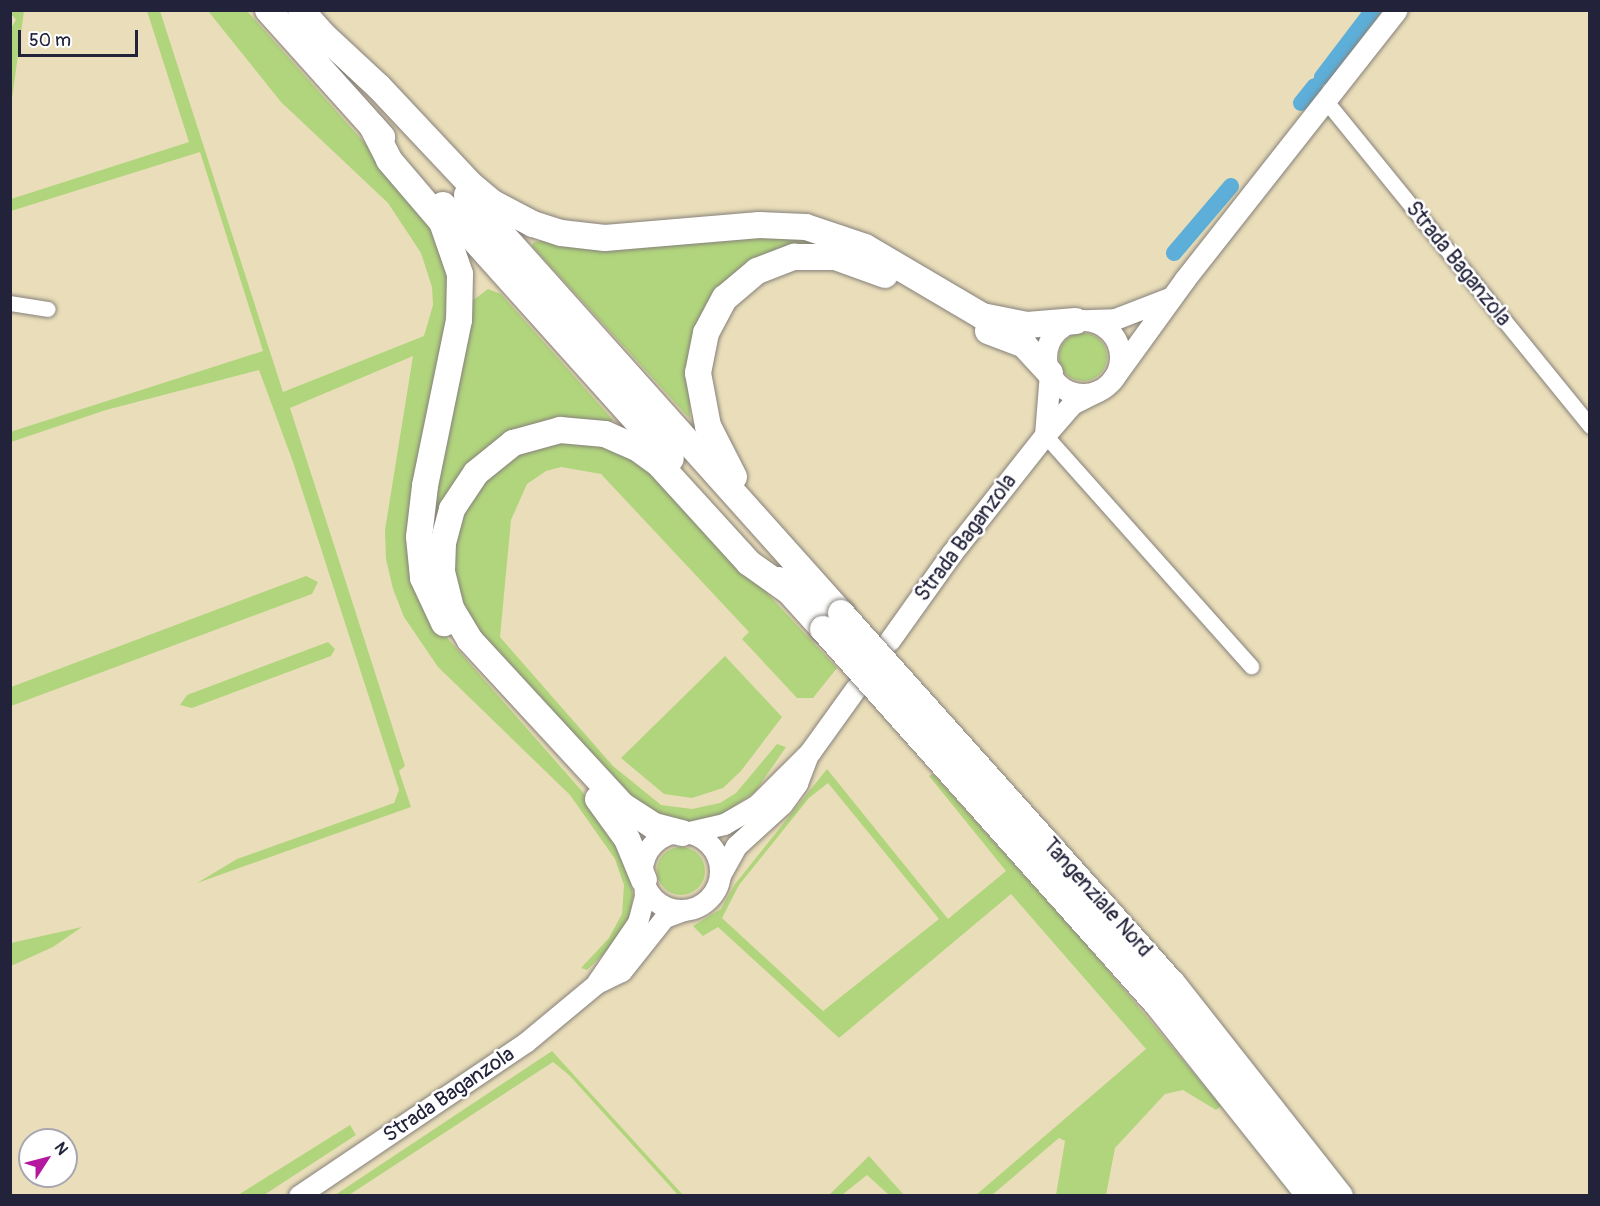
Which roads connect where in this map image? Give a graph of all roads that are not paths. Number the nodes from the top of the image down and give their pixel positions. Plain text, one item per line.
1 (268, 10) edge
2 (300, 10) edge
3 (1397, 10) edge
4 (321, 33) junction
5 (1326, 102) junction
6 (372, 126) junction
7 (1172, 297) junction
8 (10, 303) edge
9 (48, 309) dead end
10 (1082, 320) junction
11 (1050, 373) junction
12 (1105, 385) junction
13 (1590, 426) edge
14 (1045, 435) junction
15 (790, 592) junction
16 (831, 613) junction
17 (889, 641) dead end
18 (1251, 666) dead end
19 (856, 688) dead end
20 (810, 752) junction
21 (682, 833) junction
22 (720, 875) junction
23 (644, 880) junction
24 (687, 910) junction
25 (593, 987) junction
26 (299, 1196) edge
27 (1310, 1196) edge
28 (1340, 1196) edge

1 - 6 highway
2 - 4 highway
3 - 5 main road, Strada Baganzola
4 - 10 highway
4 - 16 highway
5 - 7 main road, Strada Baganzola
5 - 13 street, Strada Baganzola
6 - 15 highway
6 - 23 highway
7 - 10 main road
7 - 12 main road, Strada Baganzola
8 - 9 street
10 - 11 main road
10 - 12 main road
11 - 12 main road
11 - 14 main road
11 - 16 highway
12 - 14 main road, Strada Baganzola
14 - 17 main road, Strada Baganzola
14 - 18 street
15 - 16 highway
15 - 21 highway
16 - 27 highway, bridge
16 - 28 highway, Tangenziale Nord, bridge
19 - 20 main road, Strada Baganzola
20 - 21 main road, Strada Baganzola
20 - 22 main road, Strada Baganzola
21 - 22 main road
21 - 23 main road, Strada Baganzola
22 - 24 main road, Strada Baganzola
23 - 24 main road
23 - 25 street, Strada Baganzola
24 - 25 street, Strada Baganzola
25 - 26 street, Strada Baganzola

